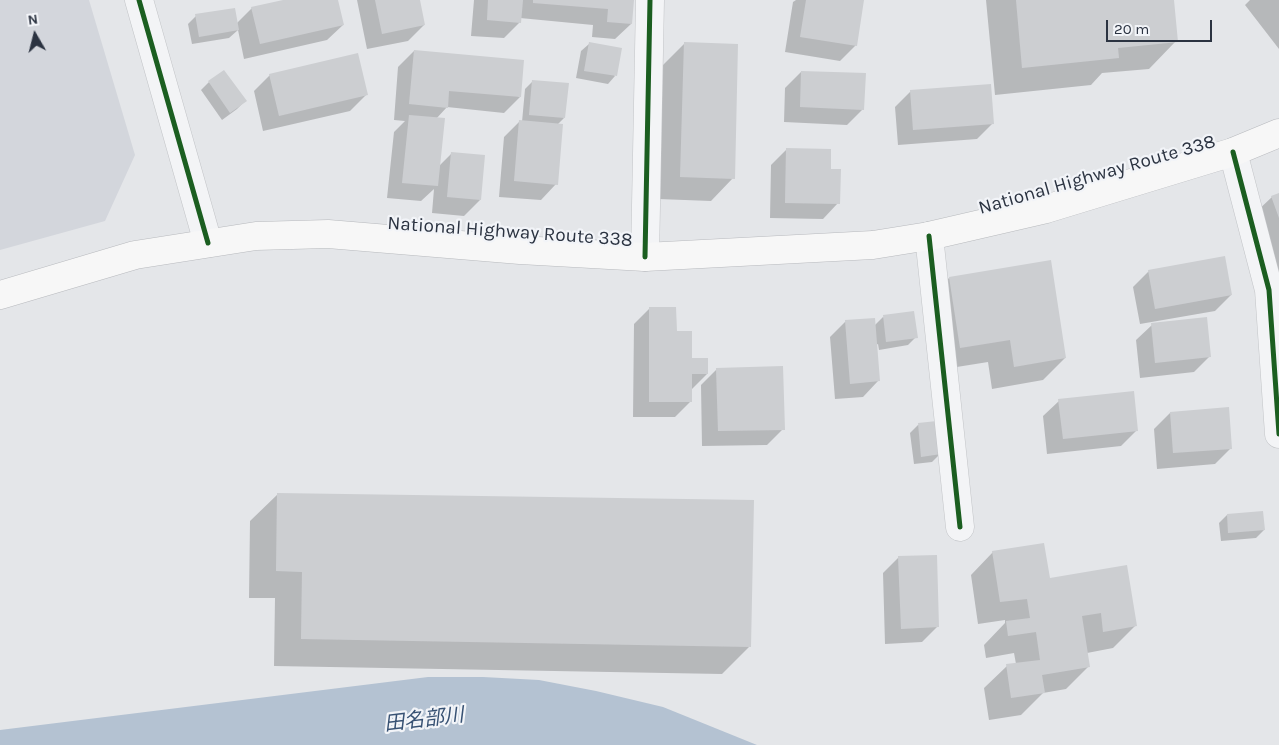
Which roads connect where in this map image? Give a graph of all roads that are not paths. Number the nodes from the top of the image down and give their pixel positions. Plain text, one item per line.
1 (139, 0) edge
2 (650, 0) edge
3 (1279, 133) edge
4 (1233, 152) junction
5 (929, 236) junction
6 (208, 243) junction
7 (645, 257) junction
8 (0, 295) edge
9 (1279, 434) edge
10 (960, 527) dead end

1 - 6 street
2 - 7 street
3 - 4 highway, National Highway Route 338
4 - 5 highway, National Highway Route 338
4 - 9 street
5 - 7 highway, National Highway Route 338
5 - 10 street
6 - 7 highway, National Highway Route 338
6 - 8 highway, National Highway Route 338

